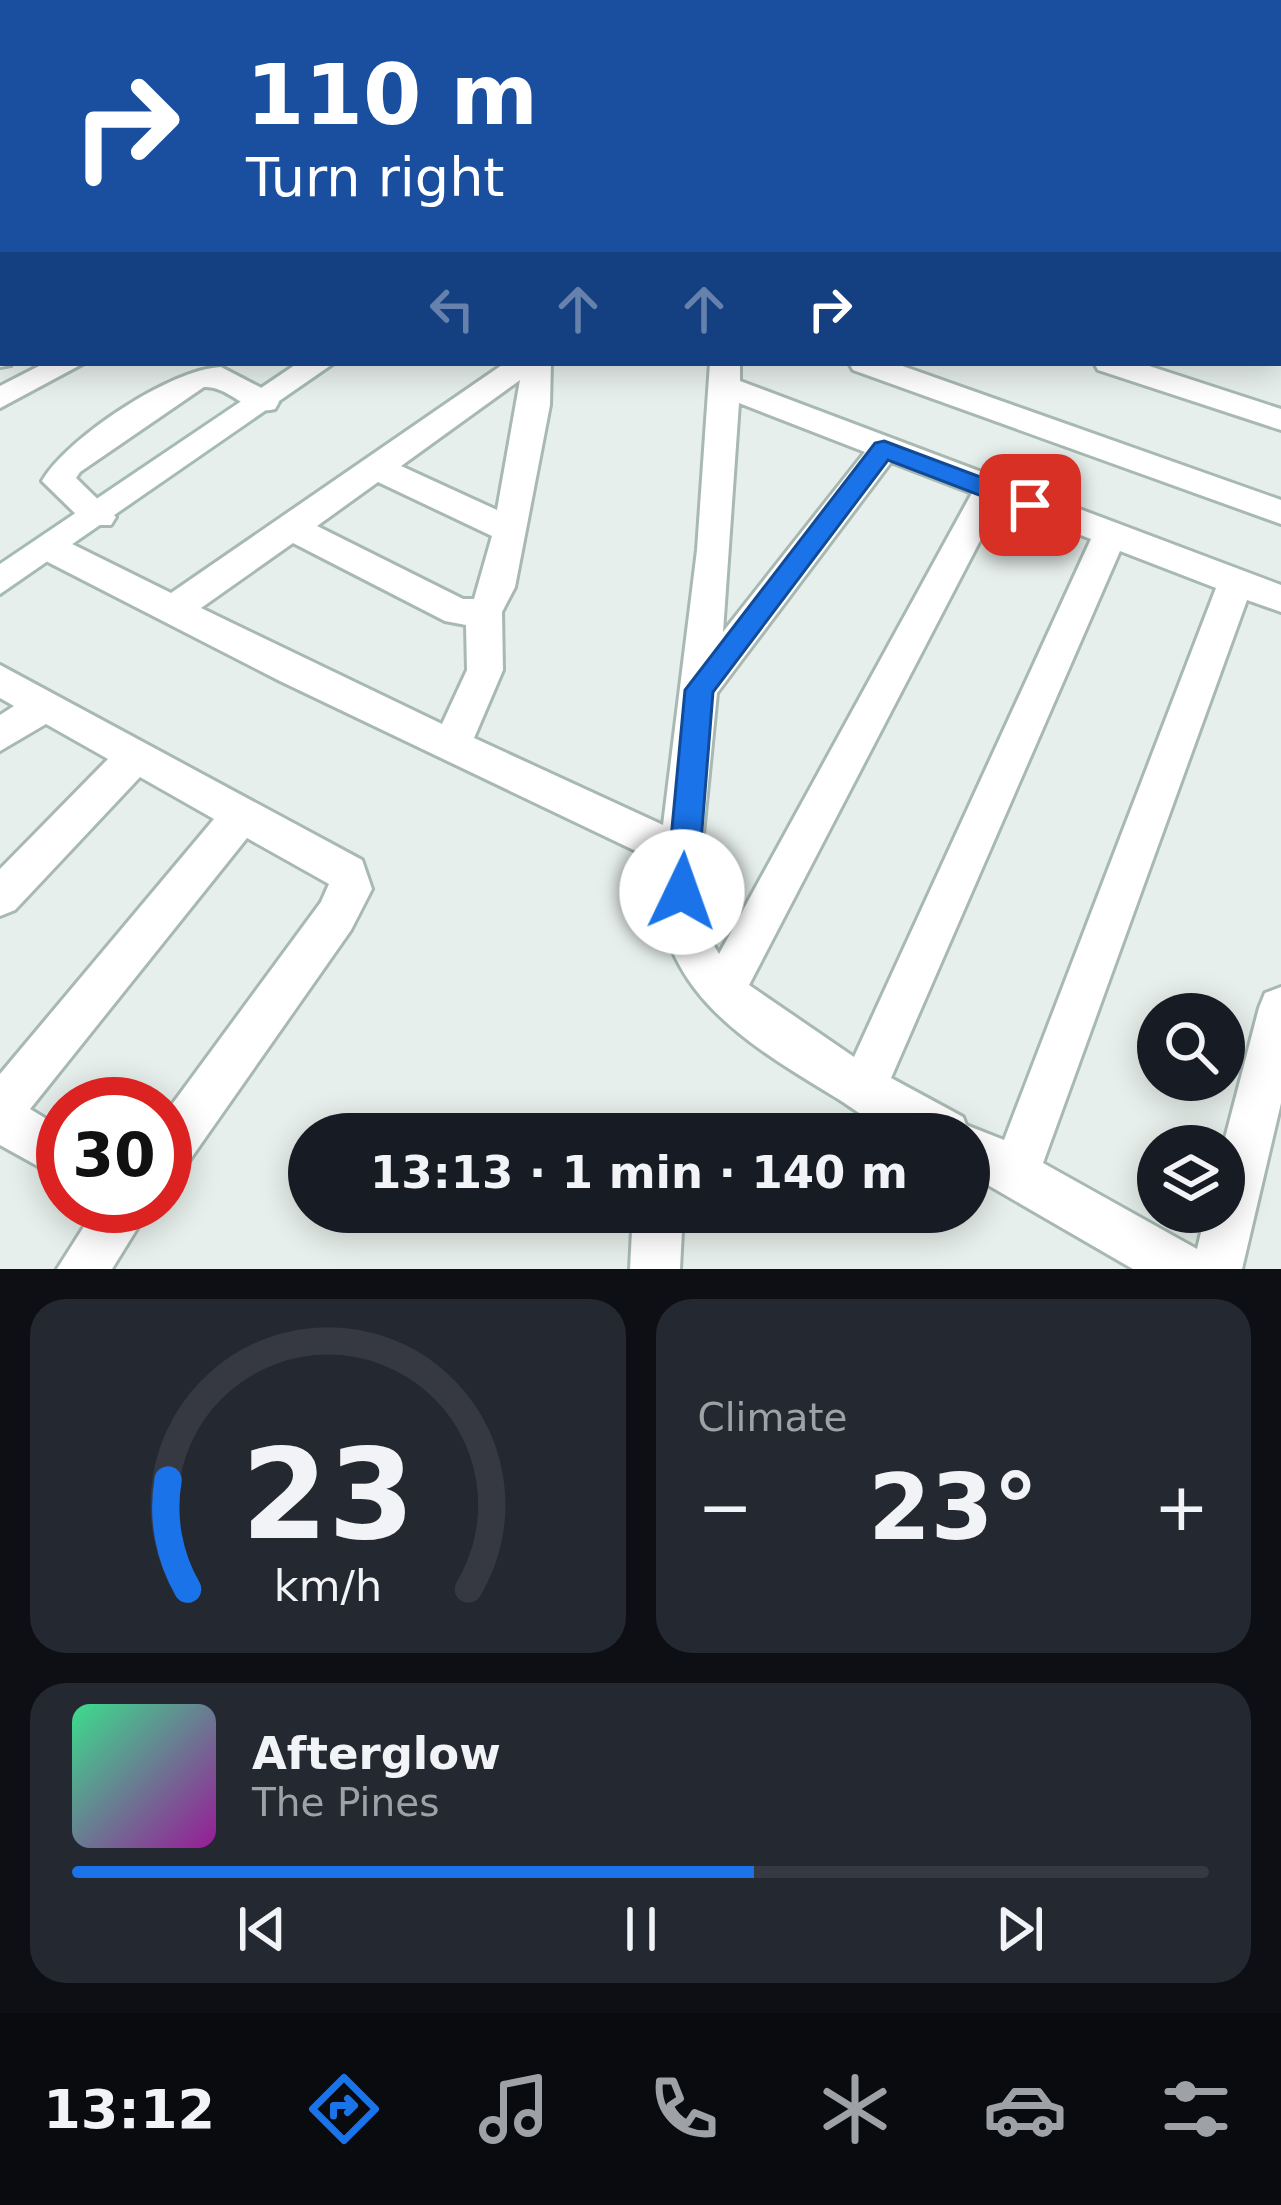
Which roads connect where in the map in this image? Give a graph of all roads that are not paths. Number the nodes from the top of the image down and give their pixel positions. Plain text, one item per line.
1 (62, 366) edge
2 (316, 366) edge
3 (521, 366) edge
4 (536, 366) edge
5 (872, 366) edge
6 (1118, 366) edge
7 (725, 375) edge
8 (0, 398) edge
9 (264, 402) junction
10 (1281, 420) edge
11 (884, 449) junction
12 (375, 467) junction
13 (990, 490) junction
14 (1281, 512) edge
15 (99, 517) junction
16 (291, 527) junction
17 (509, 530) junction
18 (1110, 535) junction
19 (18, 562) edge
20 (1236, 582) junction
21 (1281, 599) edge
22 (173, 610) junction
23 (484, 612) junction
24 (0, 680) edge
25 (699, 690) junction
26 (44, 705) junction
27 (0, 735) edge
28 (451, 747) junction
29 (136, 755) junction
30 (242, 814) junction
31 (682, 854) junction
32 (0, 897) edge
33 (724, 988) junction
34 (1281, 1008) edge
35 (863, 1087) junction
36 (909, 1113) edge
37 (0, 1114) edge
38 (192, 1116) edge
39 (36, 1138) edge
40 (990, 1159) edge
41 (1015, 1174) junction
42 (108, 1233) edge
43 (657, 1233) edge
44 (82, 1269) edge
45 (655, 1269) edge
46 (1182, 1269) edge
47 (1217, 1269) edge

1 - 8 street
2 - 9 street
3 - 12 street
4 - 17 street
5 - 14 street
6 - 10 street
7 - 11 street
7 - 25 street
9 - 15 street
9 - 15 street
11 - 13 street
11 - 25 street
12 - 16 street
12 - 17 street
13 - 18 street
13 - 33 street
15 - 19 street
16 - 22 street
16 - 23 street
17 - 23 street
18 - 20 street
18 - 35 street
19 - 22 street
20 - 21 street
20 - 41 street
22 - 28 street
23 - 28 street
24 - 26 street
25 - 31 street
26 - 27 street
26 - 29 street
28 - 31 street
29 - 30 street
29 - 32 street
30 - 37 street
30 - 38 street
31 - 33 street
33 - 35 street
34 - 47 street
35 - 36 street
37 - 39 street
40 - 41 street
41 - 46 street
42 - 44 street
43 - 45 street

